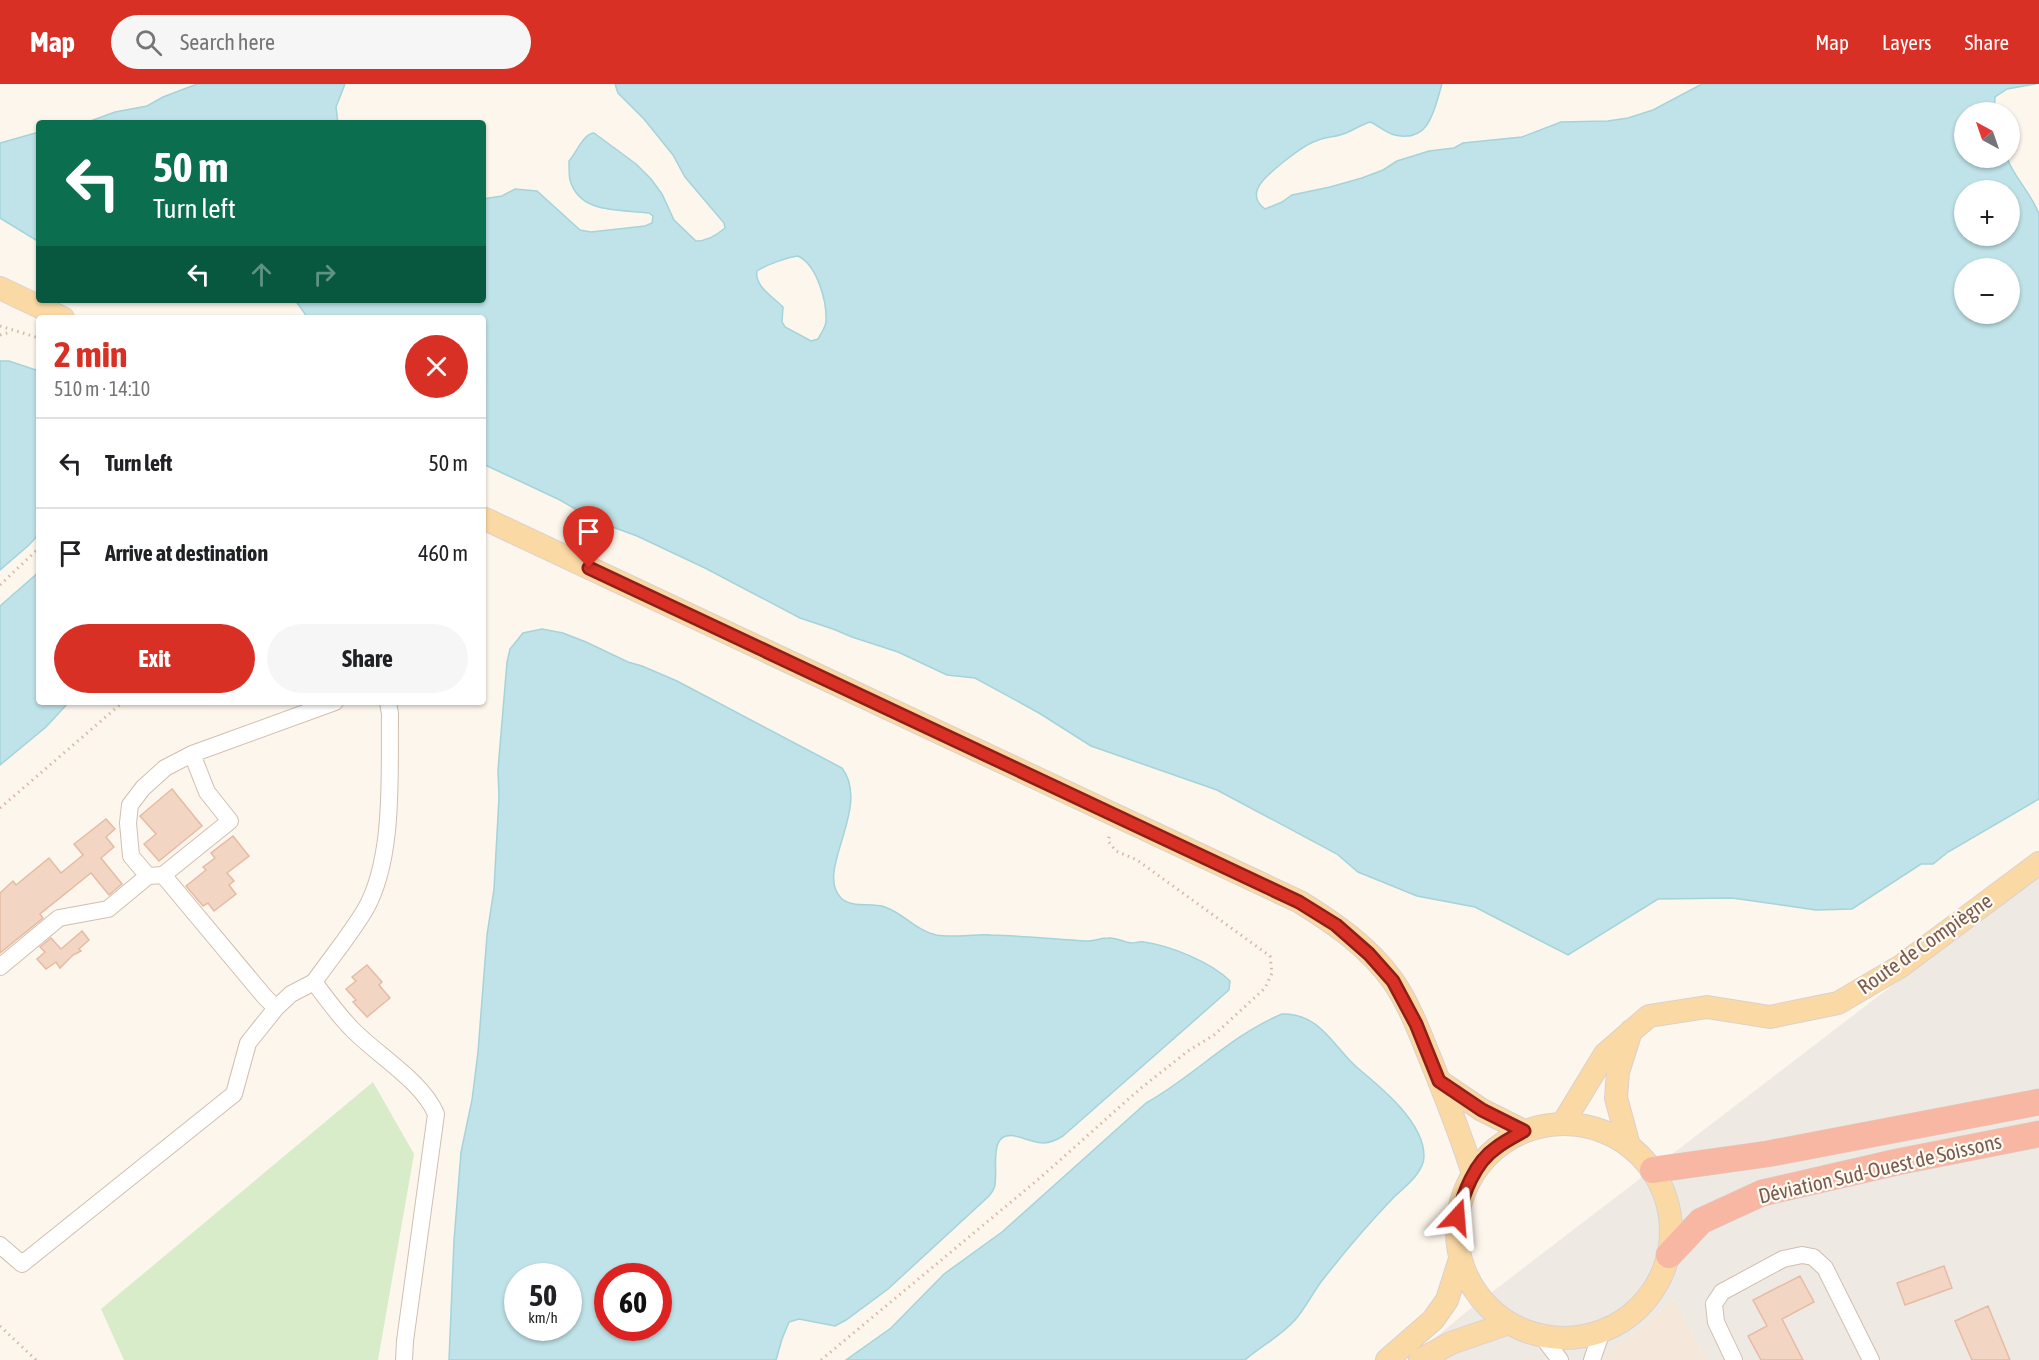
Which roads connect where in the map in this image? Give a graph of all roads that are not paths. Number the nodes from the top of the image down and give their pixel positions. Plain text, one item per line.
1 (0, 288) edge
2 (57, 315) edge
3 (486, 519) edge
4 (327, 705) edge
5 (388, 705) edge
6 (192, 753) junction
7 (2039, 863) edge
8 (155, 876) junction
9 (0, 967) edge
10 (314, 982) junction
11 (276, 1008) junction
12 (1631, 1030) junction
13 (1439, 1081) junction
14 (2039, 1102) edge
15 (1563, 1123) junction
16 (1524, 1131) junction
17 (2039, 1134) edge
18 (1628, 1142) junction
19 (1653, 1170) junction
20 (1473, 1174) junction
21 (0, 1245) edge
22 (1669, 1255) junction
23 (1460, 1259) junction
24 (1509, 1323) junction
25 (1602, 1331) junction
26 (1541, 1335) junction
27 (404, 1360) edge
28 (1387, 1360) edge
29 (1420, 1360) edge
30 (1560, 1360) edge
31 (1592, 1360) edge
32 (1734, 1360) edge
33 (1871, 1360) edge

1 - 2 main road
3 - 13 main road
4 - 6 street
5 - 10 street
6 - 8 street
6 - 8 street
7 - 12 main road, Route de Compiègne
8 - 9 street
8 - 11 street
10 - 11 street
10 - 27 street
11 - 21 street
12 - 15 main road, Route de Compiègne
12 - 18 main road
13 - 16 main road
13 - 20 main road
14 - 19 highway, Déviation Sud-Ouest de Soissons
15 - 16 main road
15 - 18 main road
16 - 20 main road
17 - 22 highway, Déviation Sud-Ouest de Soissons
18 - 19 main road
19 - 22 main road
20 - 23 main road
22 - 25 main road
23 - 24 main road
23 - 28 main road
24 - 26 main road
24 - 29 main road
25 - 26 main road
25 - 31 street
26 - 30 street
32 - 33 street

